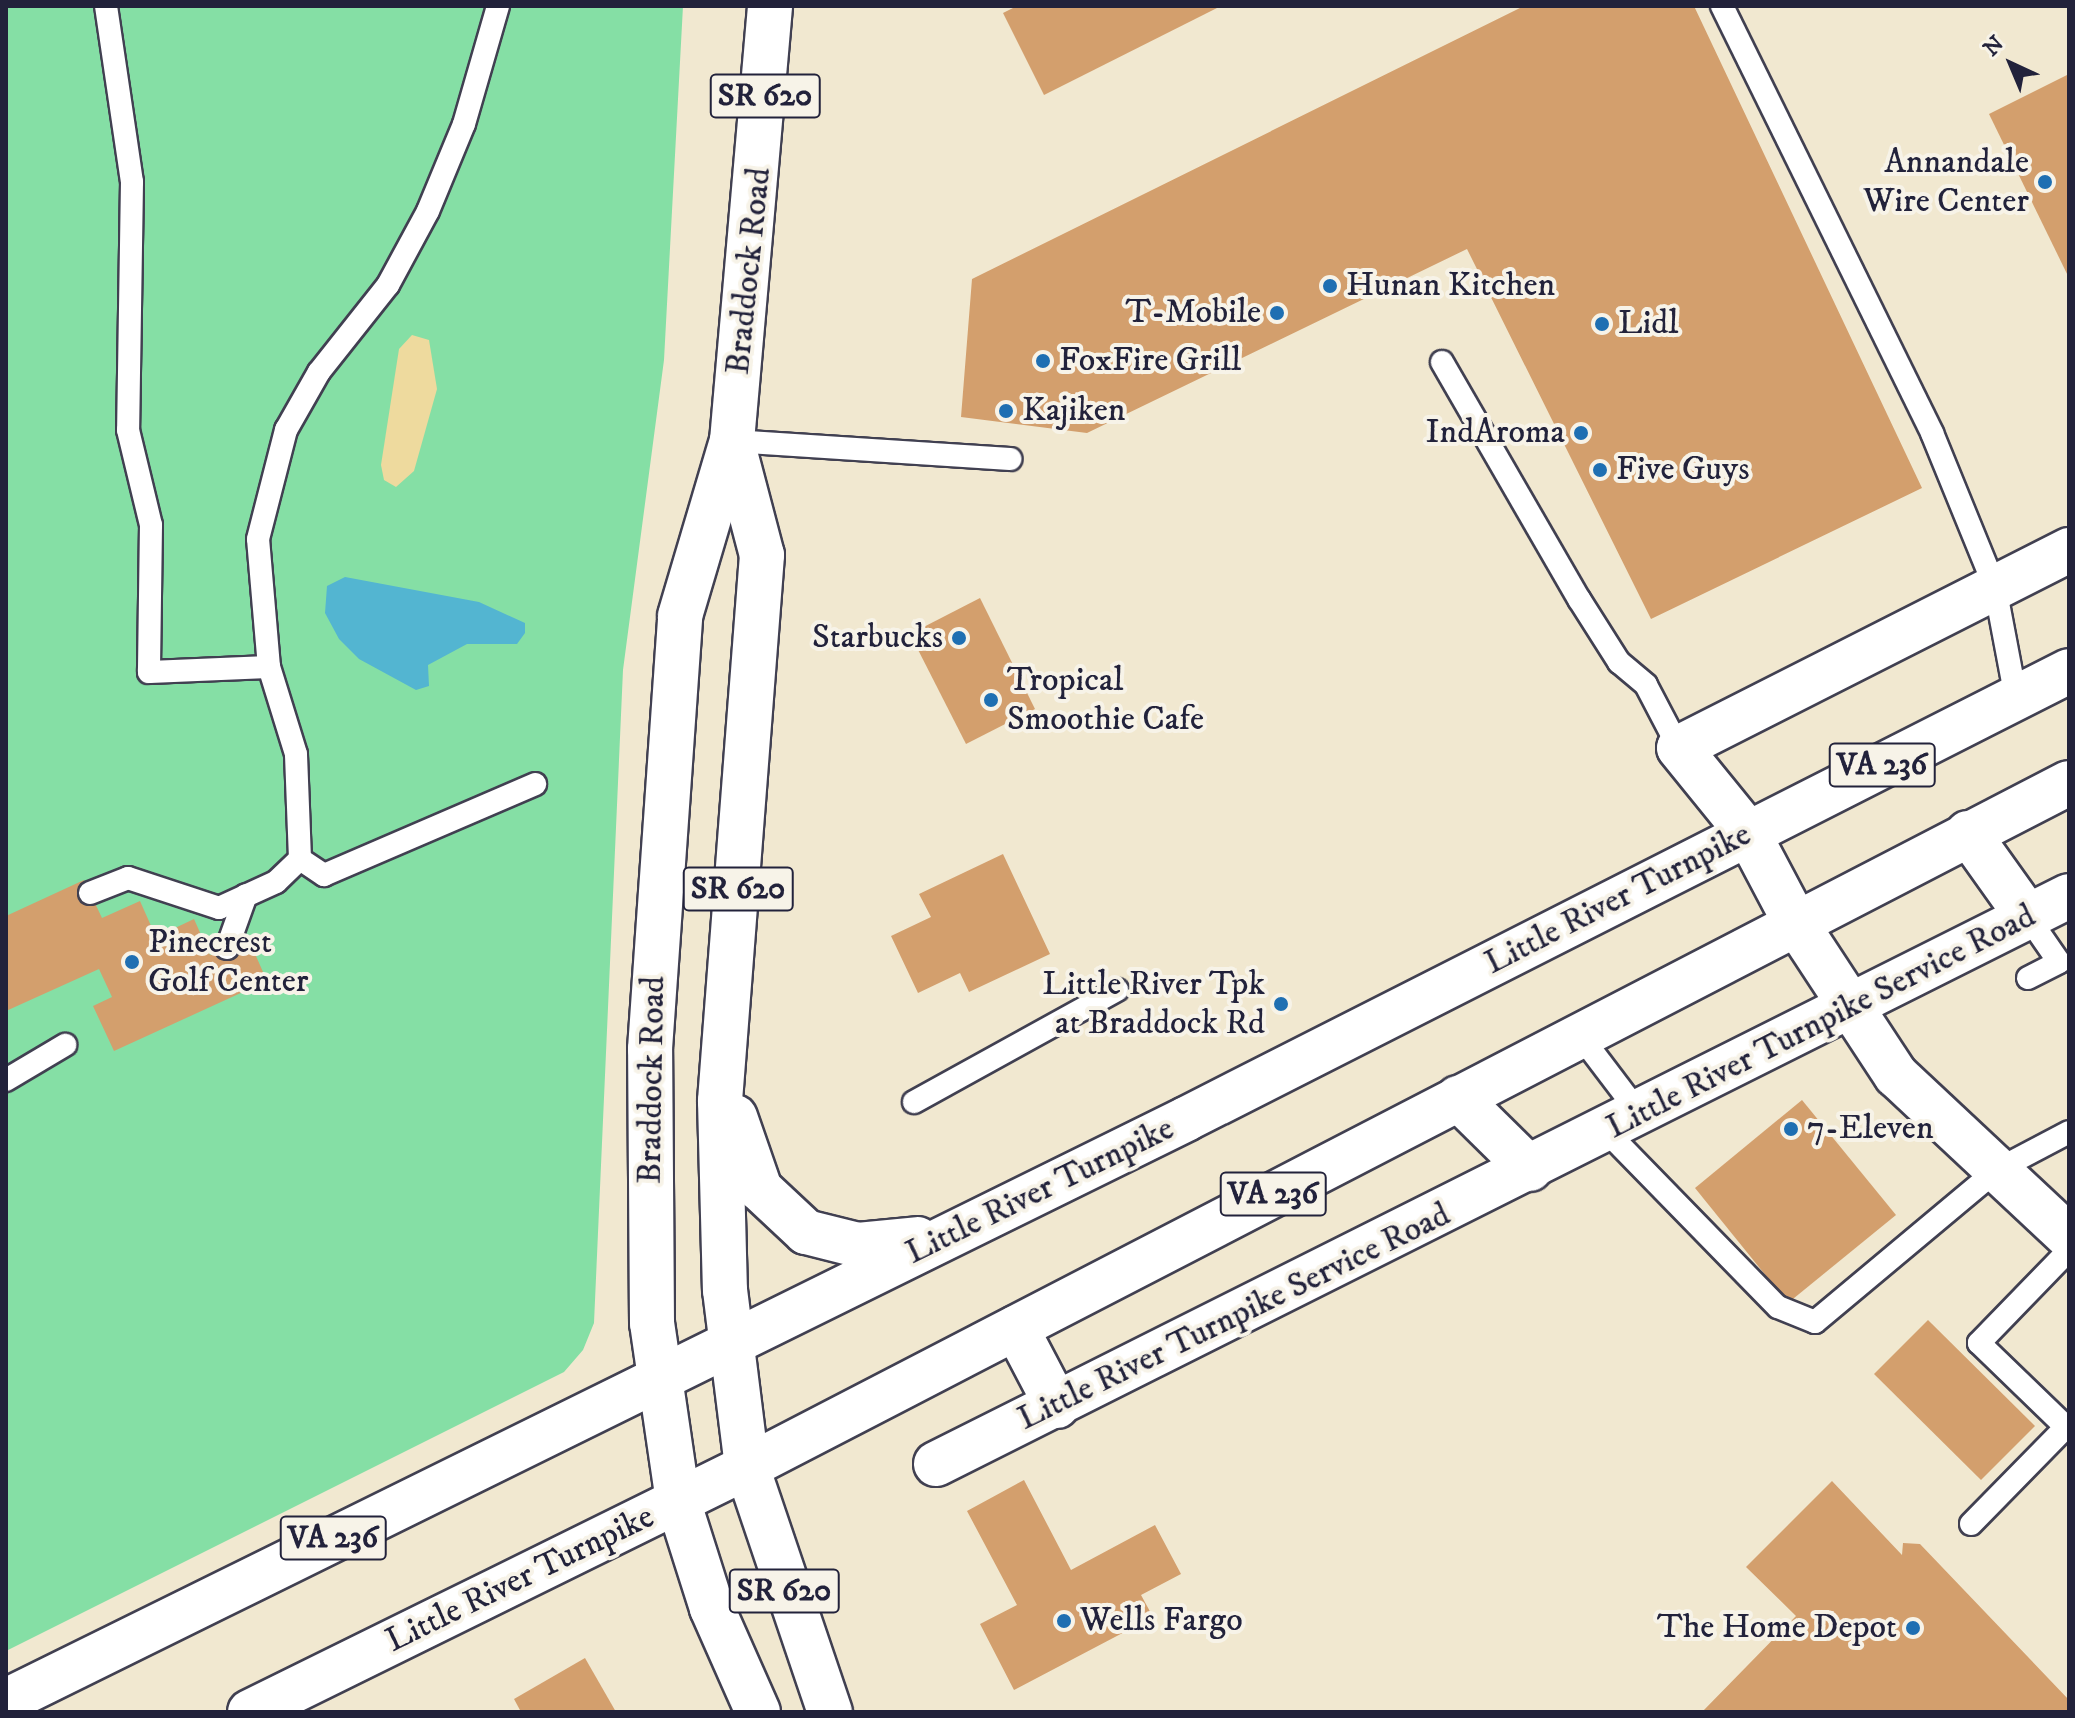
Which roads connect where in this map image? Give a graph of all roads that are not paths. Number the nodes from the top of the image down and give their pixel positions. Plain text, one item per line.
1 (106, 6) edge
2 (498, 6) edge
3 (770, 6) edge
4 (1722, 6) edge
5 (1442, 362) dead end
6 (732, 441) junction
7 (1010, 459) dead end
8 (2069, 550) edge
9 (1995, 587) junction
10 (269, 667) junction
11 (2069, 671) edge
12 (2016, 698) junction
13 (1679, 748) junction
14 (2069, 783) edge
15 (535, 784) dead end
16 (1748, 833) junction
17 (1968, 833) junction
18 (300, 859) junction
19 (90, 893) dead end
20 (246, 895) junction
21 (2069, 896) edge
22 (2028, 917) junction
23 (1794, 920) junction
24 (227, 948) dead end
25 (2064, 959) edge
26 (2028, 978) dead end
27 (1117, 990) dead end
28 (1850, 1005) junction
29 (1579, 1034) junction
30 (65, 1045) dead end
31 (723, 1057) junction
32 (6, 1080) edge
33 (1458, 1098) junction
34 (914, 1102) dead end
35 (1622, 1122) junction
36 (2069, 1132) edge
37 (1530, 1169) junction
38 (1997, 1170) junction
39 (967, 1226) junction
40 (2069, 1237) edge
41 (2069, 1250) edge
42 (1016, 1328) junction
43 (732, 1342) junction
44 (660, 1375) junction
45 (1057, 1406) junction
46 (936, 1464) dead end
47 (747, 1467) junction
48 (678, 1501) junction
49 (1971, 1524) dead end
50 (6, 1701) edge
51 (250, 1712) edge
52 (758, 1712) edge
53 (830, 1712) edge

1 - 10 lane
2 - 10 lane
3 - 6 main road, Braddock Road / SR 620
4 - 9 lane
5 - 13 lane
6 - 7 lane
6 - 31 main road, Braddock Road / SR 620
6 - 44 main road, Braddock Road / SR 620
8 - 9 main road
9 - 12 lane
9 - 13 main road
10 - 18 lane
11 - 12 main road, Little River Turnpike / VA 236
12 - 16 main road, Little River Turnpike / VA 236
13 - 16 main road
14 - 17 main road, Little River Turnpike / VA 236
15 - 18 lane
16 - 23 main road
16 - 39 main road, Little River Turnpike / VA 236
17 - 22 main road
17 - 23 main road, Little River Turnpike / VA 236
18 - 20 lane
19 - 20 lane
20 - 24 lane
21 - 22 main road, Little River Turnpike Service Road
22 - 25 lane
22 - 28 main road, Little River Turnpike Service Road
23 - 28 main road
23 - 29 main road, Little River Turnpike / VA 236
25 - 26 lane
27 - 34 lane
28 - 35 main road, Little River Turnpike Service Road
28 - 38 main road
29 - 33 main road, Little River Turnpike / VA 236
29 - 35 lane
30 - 32 lane
31 - 39 main road
31 - 43 main road, Braddock Road / SR 620
33 - 37 main road
33 - 42 main road, Little River Turnpike / VA 236
35 - 37 main road, Little River Turnpike Service Road
35 - 38 lane
36 - 38 lane
37 - 45 main road, Little River Turnpike Service Road
38 - 40 main road
39 - 43 main road, Little River Turnpike / VA 236
41 - 49 lane
42 - 45 main road
42 - 47 main road, Little River Turnpike / VA 236
43 - 44 main road, Little River Turnpike / VA 236
43 - 47 main road, Braddock Road / SR 620
44 - 48 main road, Braddock Road / SR 620
44 - 50 main road, Little River Turnpike / VA 236
45 - 46 main road, Little River Turnpike Service Road
47 - 48 main road, Little River Turnpike / VA 236
47 - 53 main road, Braddock Road / SR 620
48 - 51 main road, Little River Turnpike / VA 236
48 - 52 main road, Braddock Road / SR 620

